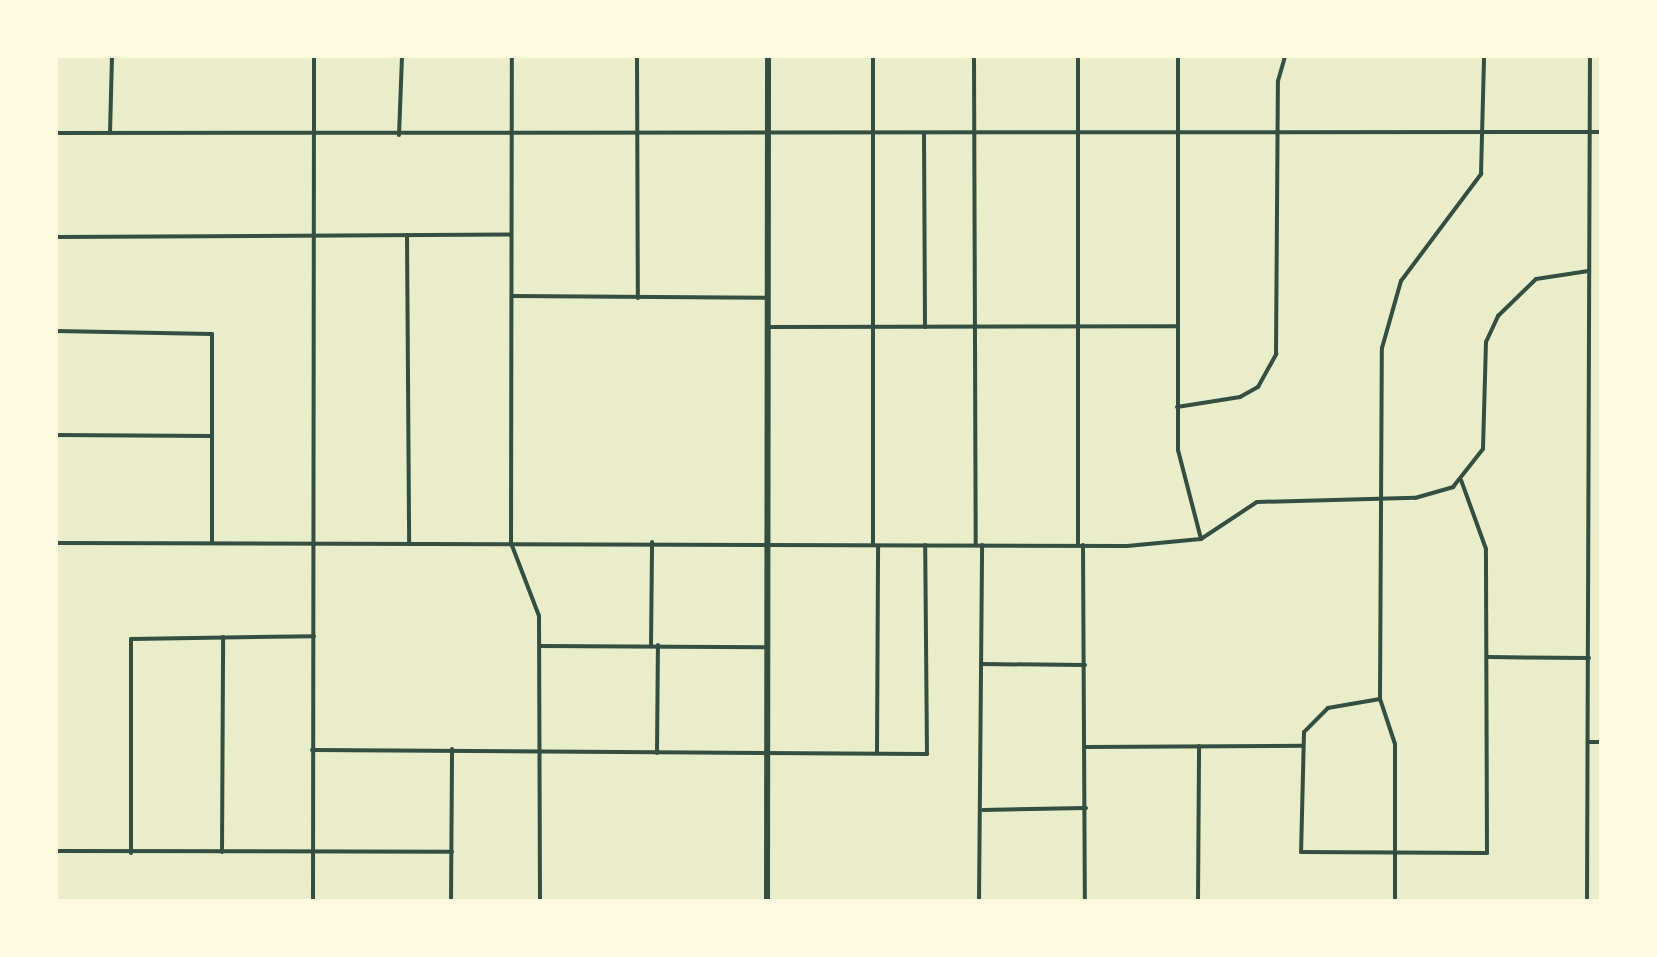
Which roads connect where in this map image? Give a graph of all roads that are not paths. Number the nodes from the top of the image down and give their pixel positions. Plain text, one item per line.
1 (112, 56) edge
2 (314, 56) edge
3 (402, 56) edge
4 (512, 56) edge
5 (637, 56) edge
6 (768, 56) edge
7 (873, 56) edge
8 (974, 56) edge
9 (1078, 56) edge
10 (1178, 56) edge
11 (1285, 56) edge
12 (1484, 56) edge
13 (1590, 56) edge
14 (1278, 131) junction
15 (1484, 131) junction
16 (1178, 132) junction
17 (1590, 132) junction
18 (1601, 132) edge
19 (56, 133) edge
20 (110, 133) junction
21 (637, 133) junction
22 (768, 133) junction
23 (873, 133) junction
24 (974, 133) junction
25 (1078, 133) junction
26 (511, 134) junction
27 (924, 134) junction
28 (314, 135) junction
29 (399, 135) junction
30 (314, 235) junction
31 (407, 235) junction
32 (511, 235) junction
33 (56, 237) edge
34 (1588, 271) junction
35 (512, 296) junction
36 (768, 298) junction
37 (638, 299) junction
38 (1177, 326) junction
39 (767, 327) junction
40 (873, 327) junction
41 (925, 327) junction
42 (975, 327) junction
43 (1078, 327) junction
44 (56, 332) edge
45 (1177, 407) junction
46 (56, 435) edge
47 (212, 436) junction
48 (1461, 480) junction
49 (1381, 497) junction
50 (1201, 539) junction
51 (652, 542) junction
52 (56, 543) edge
53 (212, 543) junction
54 (315, 543) junction
55 (511, 543) junction
56 (409, 544) junction
57 (767, 545) junction
58 (925, 545) junction
59 (979, 545) junction
60 (1081, 545) junction
61 (875, 546) junction
62 (314, 636) junction
63 (223, 637) junction
64 (651, 645) junction
65 (658, 645) junction
66 (540, 646) junction
67 (767, 647) junction
68 (1488, 657) junction
69 (1589, 658) junction
70 (981, 664) junction
71 (1085, 665) junction
72 (1380, 699) junction
73 (1588, 742) junction
74 (1601, 742) edge
75 (1199, 746) junction
76 (1302, 746) junction
77 (1085, 747) junction
78 (452, 749) junction
79 (312, 750) junction
80 (539, 750) junction
81 (657, 753) junction
82 (767, 753) junction
83 (877, 753) junction
84 (1086, 808) junction
85 (983, 810) junction
86 (56, 851) edge
87 (222, 852) junction
88 (313, 852) junction
89 (452, 852) junction
90 (131, 853) junction
91 (1395, 853) junction
92 (313, 901) edge
93 (451, 901) edge
94 (540, 901) edge
95 (767, 901) edge
96 (979, 901) edge
97 (1085, 901) edge
98 (1198, 901) edge
99 (1395, 901) edge
100 (1587, 901) edge

1 - 20 street
2 - 28 street
3 - 29 street
4 - 26 street
5 - 21 street
6 - 22 main road
7 - 23 street
8 - 24 street
9 - 25 street
10 - 16 street
11 - 14 street
12 - 15 street
13 - 17 street
14 - 15 street
14 - 16 street
14 - 45 street
15 - 17 street
15 - 49 street
16 - 25 street
16 - 38 street
17 - 18 street
17 - 34 street
19 - 20 street
20 - 28 street
21 - 22 street
21 - 26 street
21 - 37 street
22 - 23 street
22 - 36 main road
23 - 27 street
23 - 40 street
24 - 25 street
24 - 27 street
24 - 42 street
25 - 43 street
26 - 29 street
26 - 32 street
27 - 41 street
28 - 29 street
28 - 30 street
30 - 31 street
30 - 33 street
30 - 54 street
31 - 32 street
31 - 56 street
32 - 35 street
34 - 48 street
34 - 69 street
35 - 37 street
35 - 55 street
36 - 37 street
36 - 39 main road
38 - 43 street
38 - 45 street
39 - 40 street
39 - 57 main road
40 - 41 street
40 - 61 street
41 - 42 street
42 - 43 street
42 - 59 street
43 - 60 street
44 - 47 street
45 - 50 street
46 - 47 street
47 - 53 street
48 - 49 street
48 - 68 street
49 - 50 street
49 - 72 street
50 - 60 street
51 - 55 street
51 - 57 street
51 - 64 street
52 - 53 street
53 - 54 street
54 - 56 street
54 - 62 street
55 - 56 street
55 - 66 street
57 - 61 street
57 - 67 main road
58 - 59 street
58 - 61 street
58 - 83 street
59 - 60 street
59 - 70 street
60 - 71 street
61 - 83 street
62 - 63 street
62 - 79 street
63 - 87 street
63 - 90 street
64 - 65 street
64 - 66 street
65 - 67 street
65 - 81 street
66 - 80 street
67 - 82 main road
68 - 69 street
68 - 91 street
69 - 73 street
70 - 71 street
70 - 85 street
71 - 77 street
72 - 76 street
72 - 91 street
73 - 74 street
73 - 100 street
75 - 76 street
75 - 77 street
75 - 98 street
76 - 91 street
77 - 84 street
78 - 79 street
78 - 80 street
78 - 89 street
79 - 88 street
80 - 81 street
80 - 94 street
81 - 82 street
82 - 83 street
82 - 95 main road
84 - 85 street
84 - 97 street
85 - 96 street
86 - 90 street
87 - 88 street
87 - 90 street
88 - 89 street
88 - 92 street
89 - 93 street
91 - 99 street

